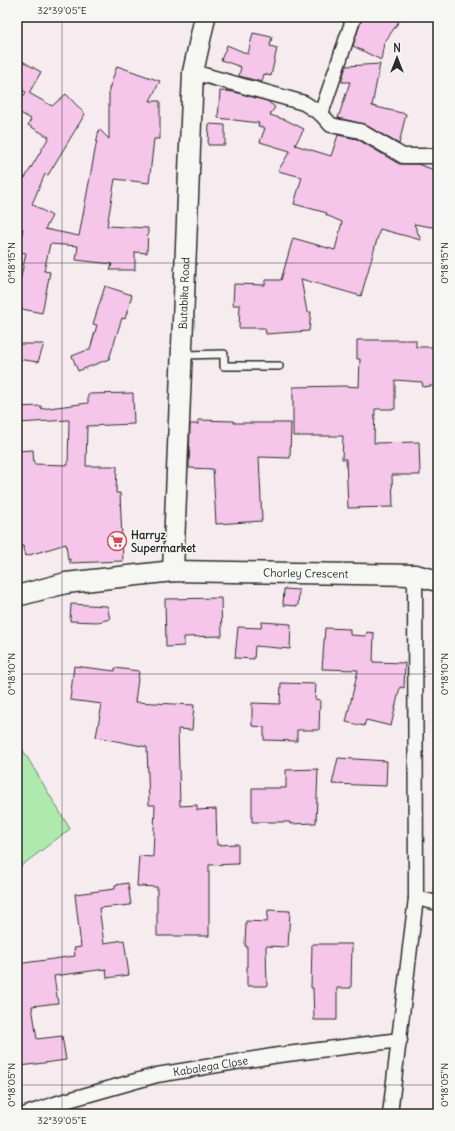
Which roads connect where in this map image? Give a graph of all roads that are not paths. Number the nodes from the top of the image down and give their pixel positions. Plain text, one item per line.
1 (205, 17) edge
2 (354, 17) edge
3 (193, 72) junction
4 (321, 114) junction
5 (438, 156) edge
6 (182, 355) junction
7 (279, 366) dead end
8 (173, 571) junction
9 (415, 575) junction
10 (438, 581) edge
11 (17, 596) edge
12 (416, 898) junction
13 (438, 903) edge
14 (400, 1040) junction
15 (26, 1114) edge
16 (390, 1114) edge

1 - 3 main road, Butabika Road
2 - 4 street
3 - 4 street
3 - 6 main road, Butabika Road
4 - 5 street
6 - 7 lane
6 - 8 main road, Butabika Road
8 - 9 main road, Chorley Crescent
8 - 11 main road, Chorley Crescent
9 - 10 main road, Chorley Crescent
9 - 12 street
12 - 13 street
12 - 14 street
14 - 15 street, Kabalega Close
14 - 16 street

